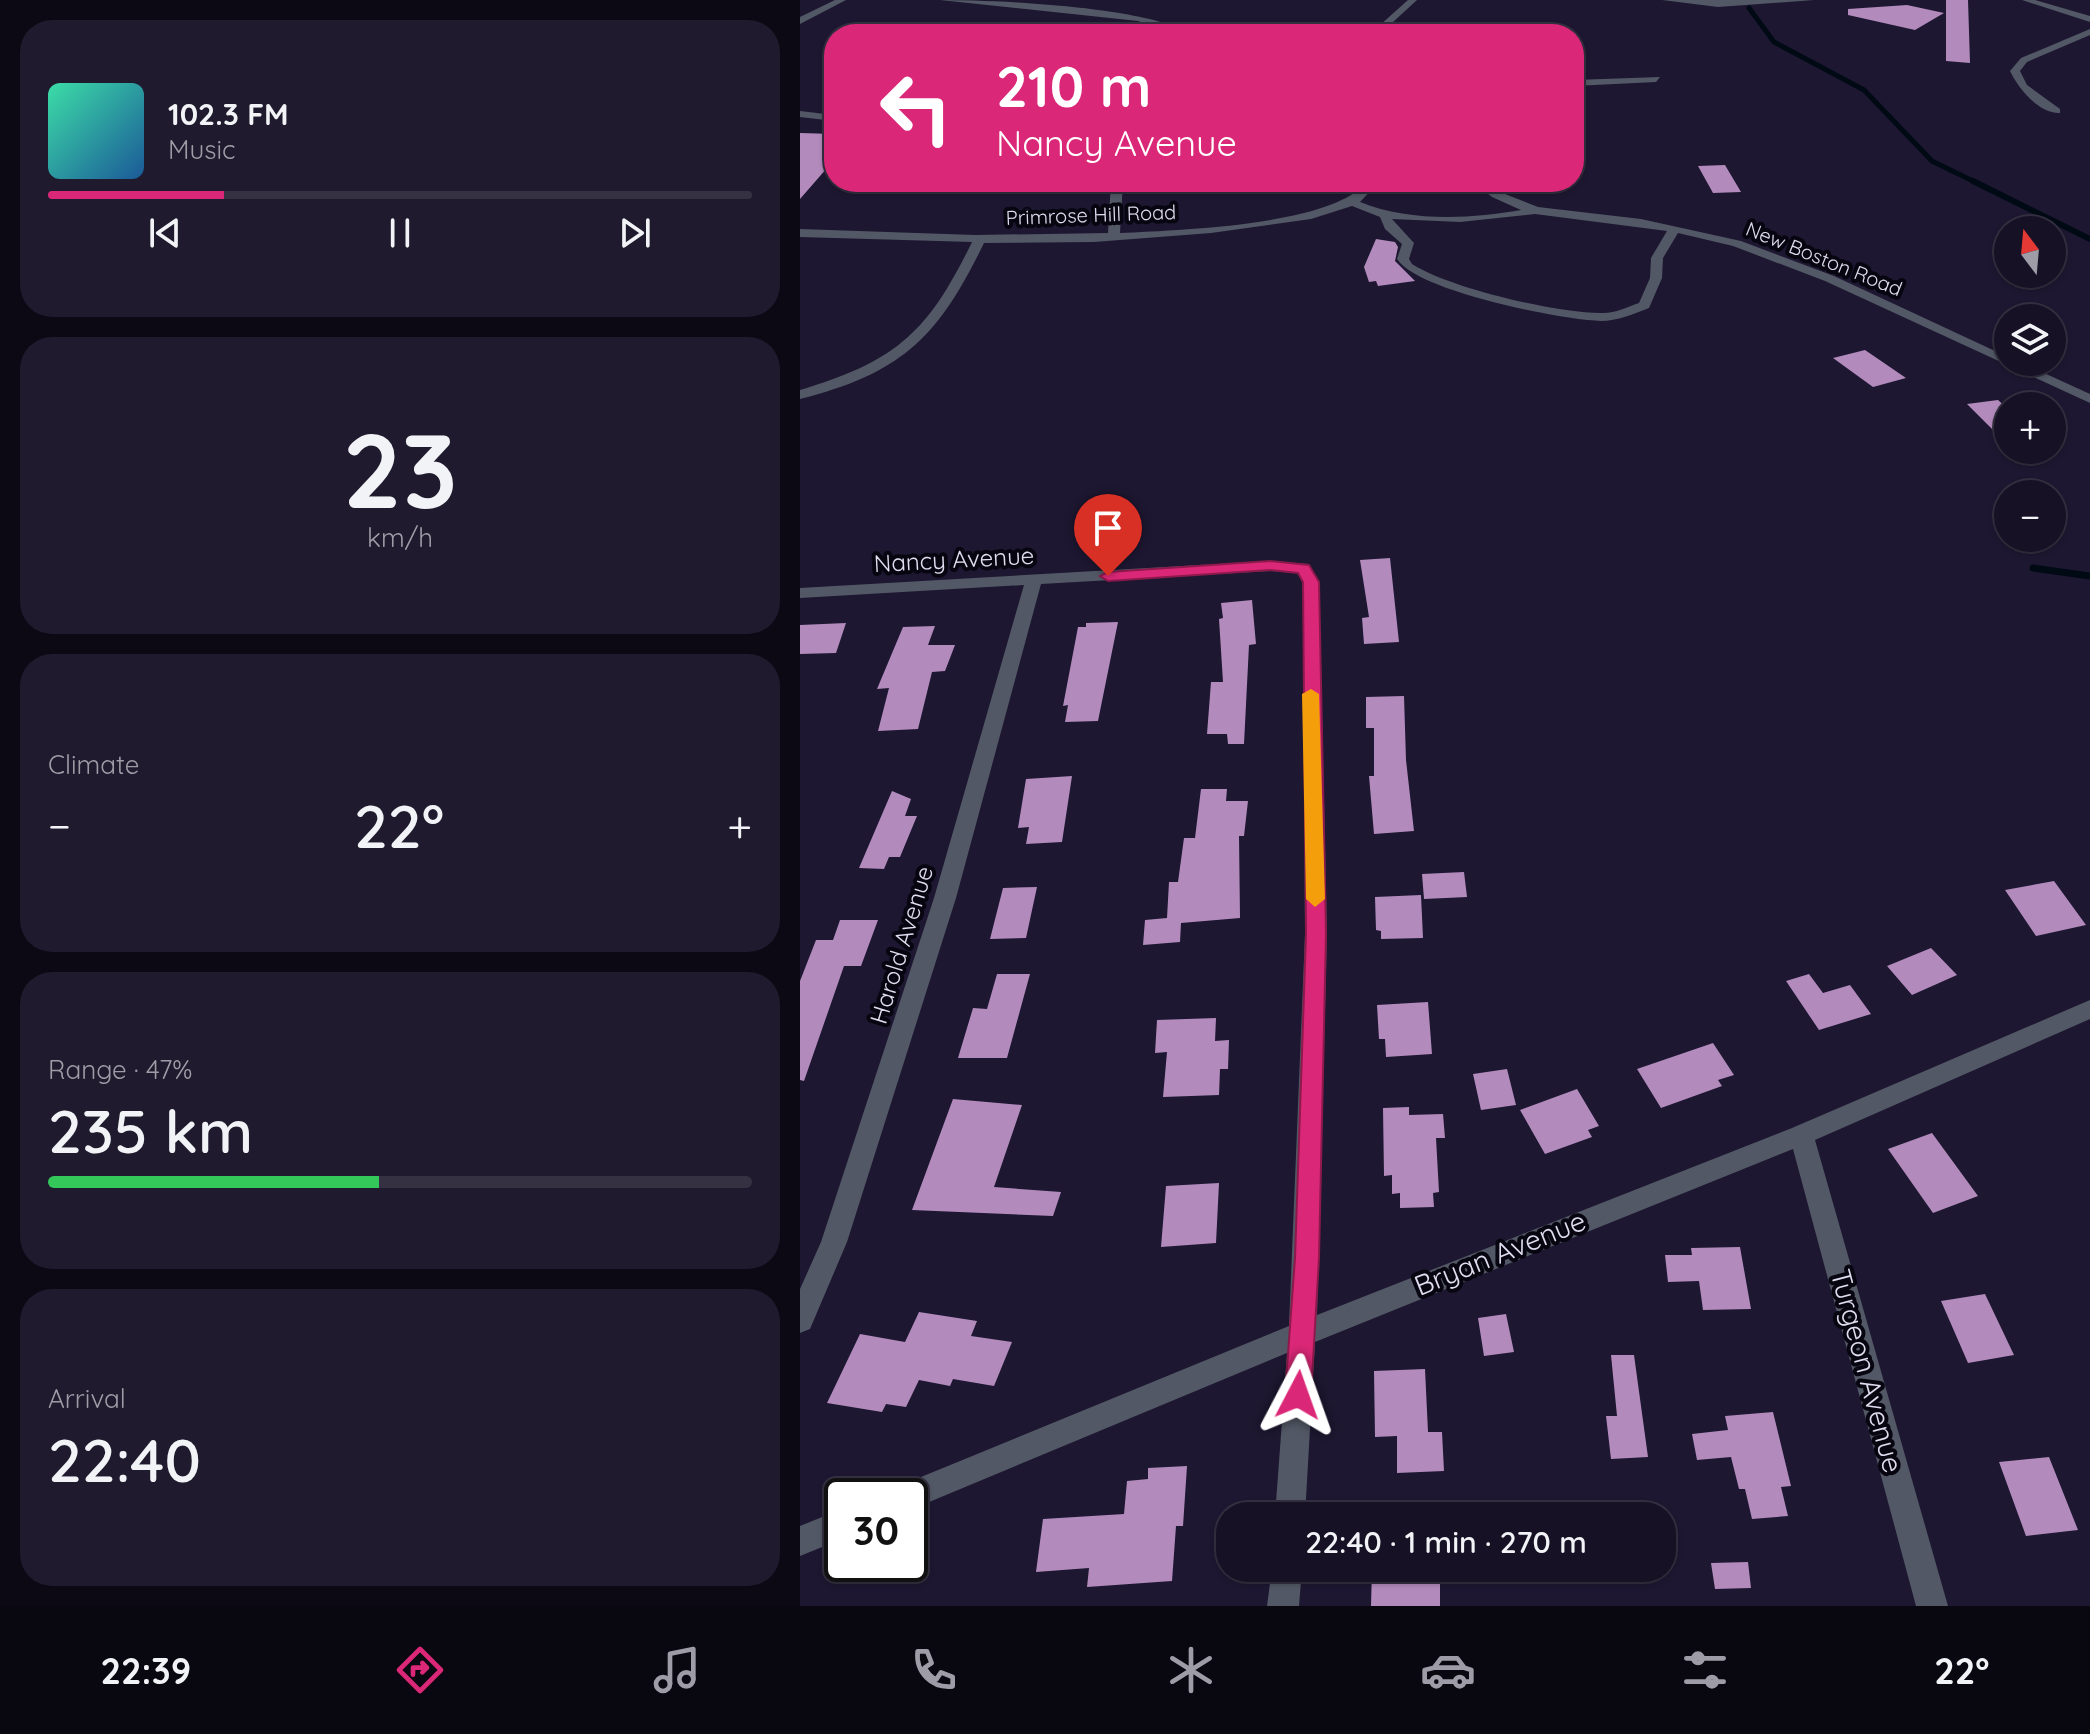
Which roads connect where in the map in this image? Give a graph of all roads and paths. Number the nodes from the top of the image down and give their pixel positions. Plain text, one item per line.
1 (842, 0) edge
2 (944, 0) edge
3 (1413, 0) edge
4 (1666, 0) edge
5 (1810, 0) edge
6 (2026, 0) edge
7 (2090, 19) edge
8 (800, 21) edge
9 (1156, 24) edge
10 (1386, 24) edge
11 (2090, 32) edge
12 (1656, 79) dead end
13 (1584, 83) edge
14 (2056, 111) dead end
15 (800, 114) edge
16 (824, 117) edge
17 (1116, 192) edge
18 (1362, 192) edge
19 (1494, 192) edge
20 (1351, 202) junction
21 (1535, 210) junction
22 (1385, 215) junction
23 (1674, 229) junction
24 (800, 233) edge
25 (1114, 235) junction
26 (980, 238) junction
27 (1994, 356) edge
28 (2039, 376) edge
29 (800, 395) edge
30 (2090, 399) edge
31 (1034, 579) junction
32 (800, 593) edge
33 (2090, 1009) edge
34 (1801, 1135) junction
35 (800, 1320) edge
36 (1302, 1334) junction
37 (928, 1488) edge
38 (1291, 1502) edge
39 (824, 1531) edge
40 (800, 1541) edge
41 (1286, 1582) edge
42 (1283, 1606) edge
43 (1932, 1606) edge

1 - 8 street
2 - 9 street
3 - 10 street
4 - 5 street
6 - 7 street
11 - 14 street
12 - 13 street
15 - 16 street
17 - 25 street
18 - 20 street, Primrose Hill Road
19 - 21 street, New Boston Road
20 - 22 street
20 - 25 street, Primrose Hill Road
21 - 22 street
21 - 23 street, New Boston Road
22 - 23 street
23 - 27 street, New Boston Road
24 - 26 street, Primrose Hill Road
25 - 26 street, Primrose Hill Road
26 - 29 street
28 - 30 street, New Boston Road
31 - 32 street, Nancy Avenue
31 - 35 street, Harold Avenue
31 - 36 street, Nancy Avenue
33 - 34 street, Bryan Avenue
34 - 36 street, Bryan Avenue
34 - 43 street, Turgeon Avenue
36 - 37 street, Bryan Avenue
36 - 38 street
39 - 40 street
41 - 42 street

